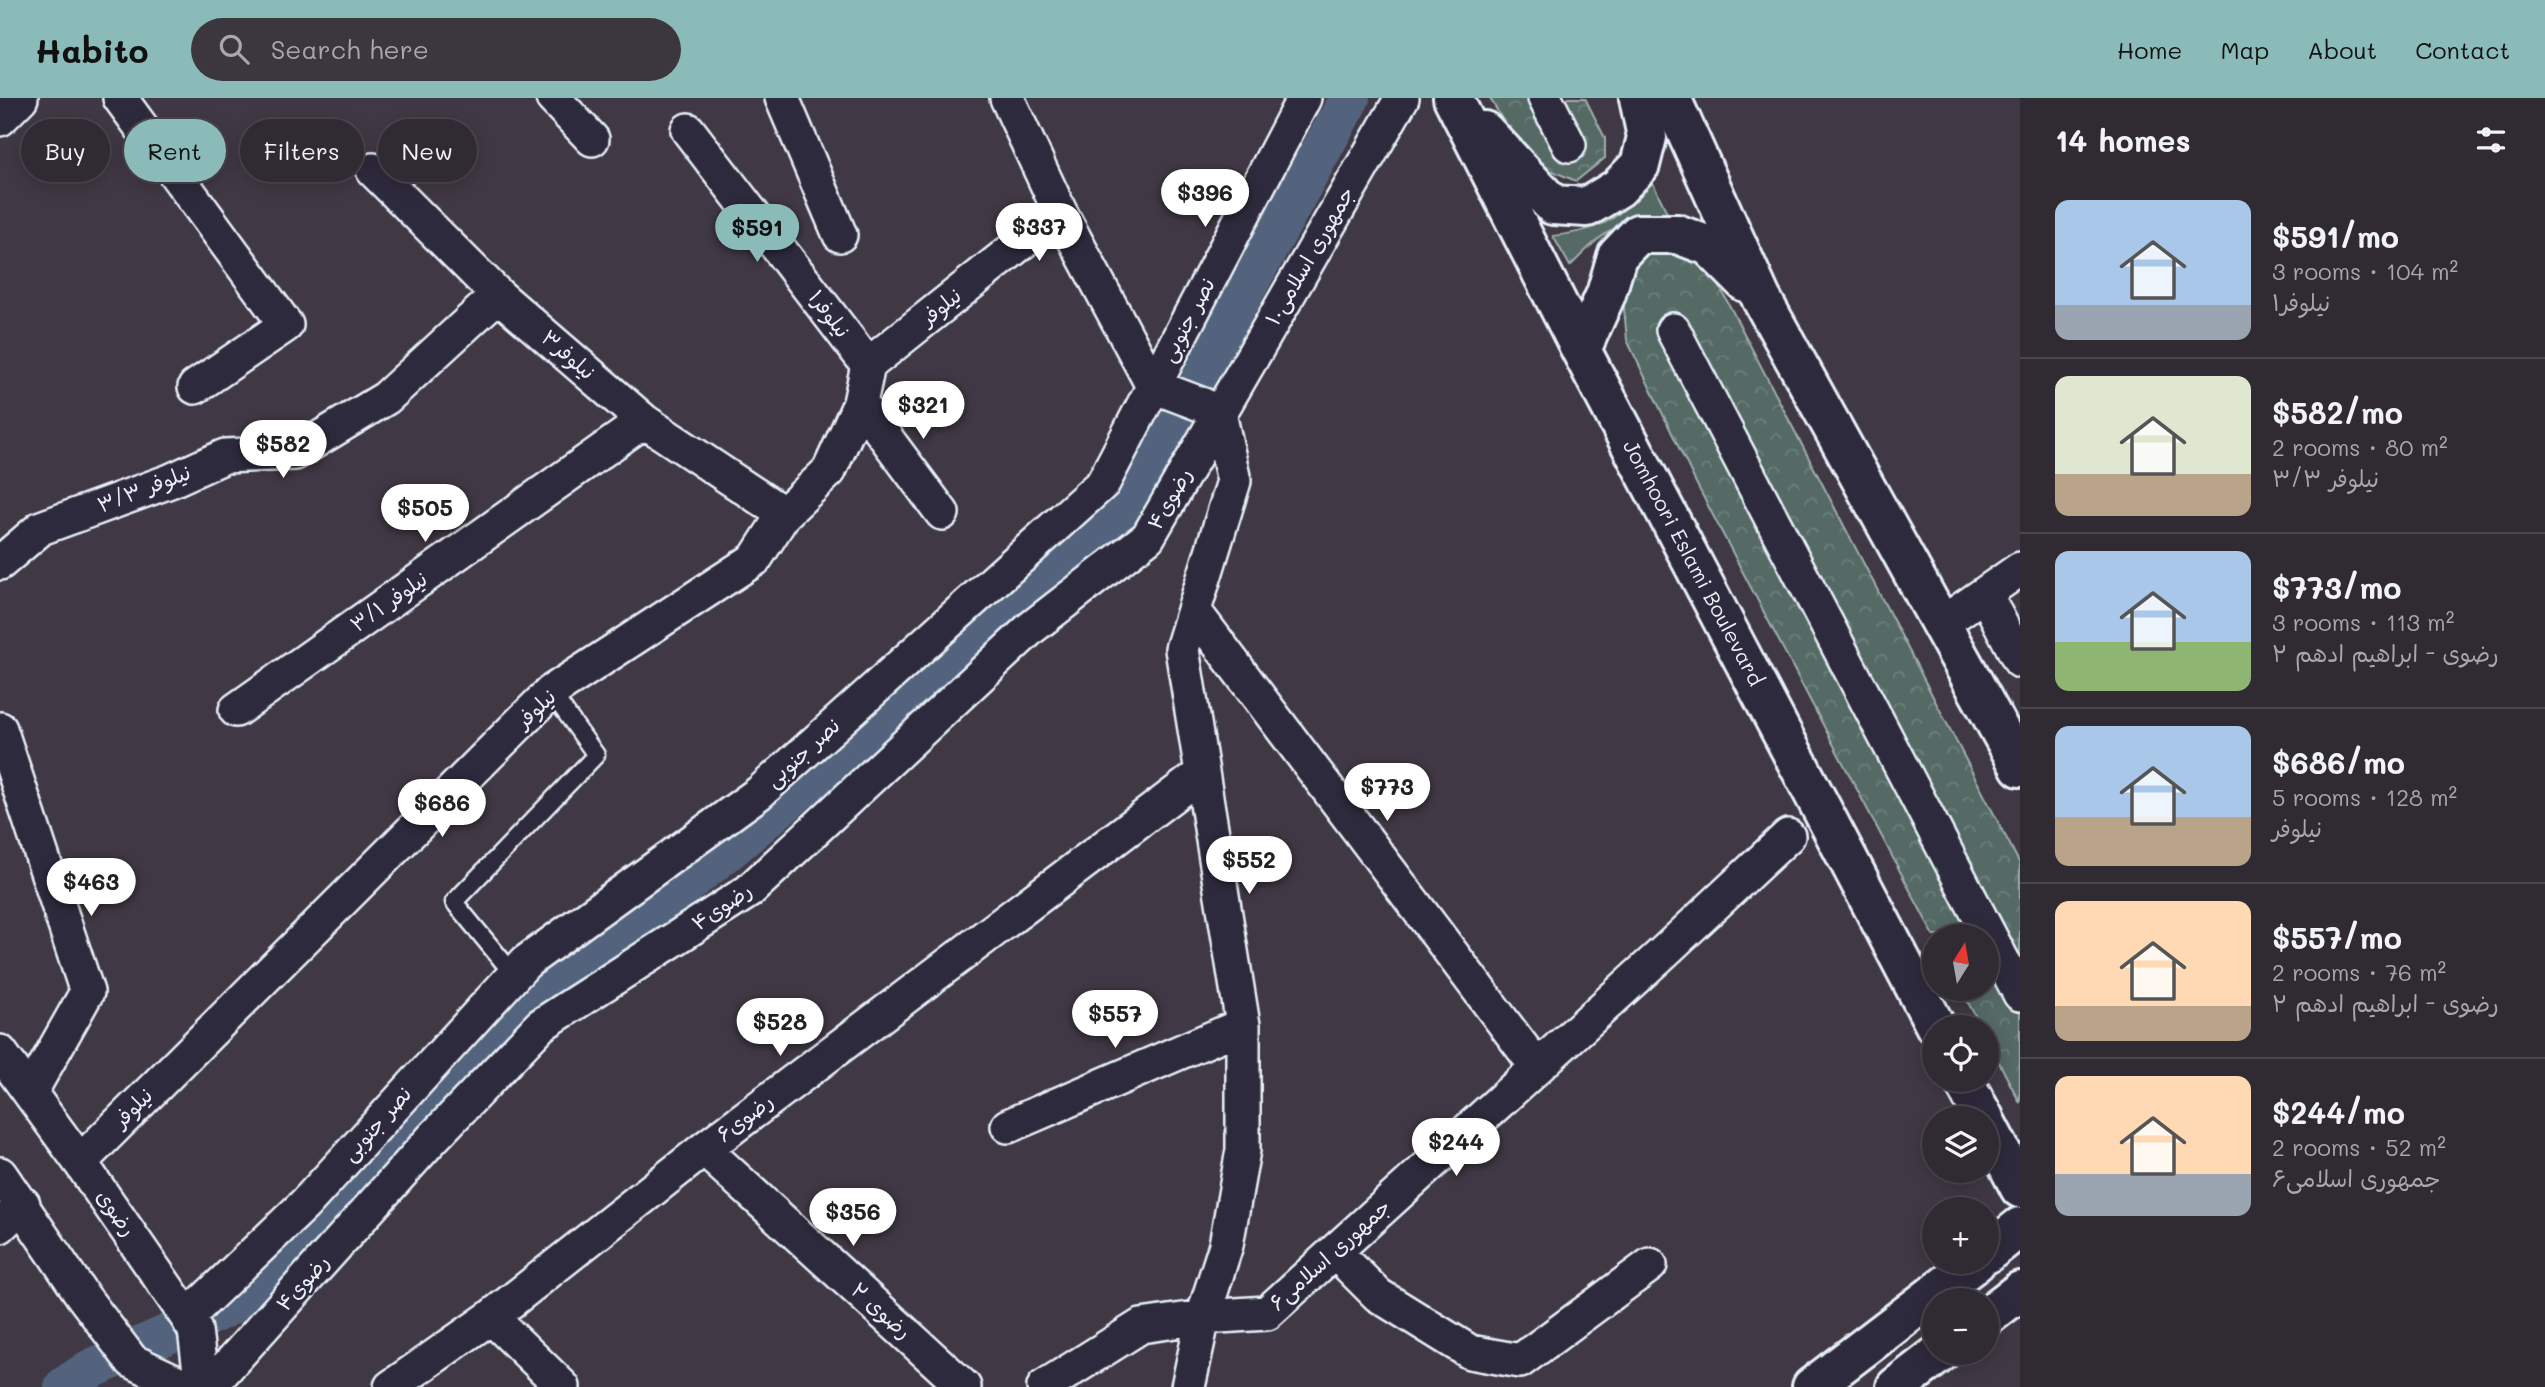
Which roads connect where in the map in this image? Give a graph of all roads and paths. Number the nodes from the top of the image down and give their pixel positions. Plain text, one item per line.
1 (21, 98) edge
2 (120, 98) edge
3 (553, 98) edge
4 (782, 98) edge
5 (1007, 98) edge
6 (1304, 98) edge
7 (1402, 98) edge
8 (1453, 98) edge
9 (1545, 98) edge
10 (1639, 98) edge
11 (1671, 98) edge
12 (0, 119) edge
13 (688, 130) dead end
14 (592, 139) dead end
15 (1569, 145) dead end
16 (373, 170) dead end
17 (1060, 212) junction
18 (840, 236) dead end
19 (498, 295) junction
20 (1761, 298) junction
21 (1673, 330) dead end
22 (1581, 350) junction
23 (868, 365) junction
24 (1153, 386) junction
25 (195, 387) dead end
26 (860, 402) junction
27 (1211, 409) junction
28 (644, 421) junction
29 (942, 513) dead end
30 (784, 514) junction
31 (0, 563) edge
32 (2020, 569) edge
33 (1985, 594) junction
34 (1194, 611) junction
35 (1941, 624) junction
36 (2020, 662) edge
37 (551, 692) junction
38 (236, 710) dead end
39 (0, 729) edge
40 (2020, 768) edge
41 (1201, 774) junction
42 (1788, 836) dead end
43 (514, 975) junction
44 (2020, 994) edge
45 (1930, 1015) edge
46 (1243, 1025) junction
47 (0, 1052) edge
48 (1536, 1067) junction
49 (30, 1093) junction
50 (1009, 1126) dead end
51 (1999, 1148) edge
52 (704, 1149) junction
53 (80, 1162) junction
54 (0, 1174) edge
55 (2020, 1188) edge
56 (11, 1215) edge
57 (2020, 1227) edge
58 (1999, 1244) edge
59 (1335, 1252) junction
60 (1650, 1265) dead end
61 (1965, 1274) edge
62 (1952, 1288) edge
63 (2020, 1291) edge
64 (1999, 1307) edge
65 (187, 1317) junction
66 (492, 1317) junction
67 (1203, 1317) junction
68 (1922, 1320) edge
69 (1924, 1365) edge
70 (187, 1387) edge
71 (202, 1387) edge
72 (209, 1387) edge
73 (391, 1387) edge
74 (564, 1387) edge
75 (964, 1387) edge
76 (1044, 1387) edge
77 (1188, 1387) edge
78 (1812, 1387) edge
79 (1896, 1387) edge

1 - 12 street
2 - 25 street
3 - 14 street
4 - 18 street
5 - 17 street
6 - 24 street, نصر جنوبی
7 - 27 street, جمهوری اسلامی۱۰
8 - 10 main road
8 - 22 main road, Jomhoori Eslami Boulevard
9 - 15 street
11 - 20 main road
13 - 23 street, نیلوفر۱
16 - 19 street, نیلوفر۳
17 - 23 street, نیلوفر
17 - 24 street
19 - 28 street, نیلوفر۳
19 - 31 street, نیلوفر ۳/۳
20 - 22 main road
20 - 35 main road
21 - 44 street
22 - 45 main road, Jomhoori Eslami Boulevard
23 - 26 street, نیلوفر
24 - 27 street
24 - 43 street, نصر جنوبی
26 - 29 street
26 - 30 street, نیلوفر
27 - 34 street
27 - 72 street, رضوی۴
28 - 30 street, نیلوفر۳
28 - 38 street, نیلوفر ۳/۱
30 - 37 street, نیلوفر
32 - 33 street
33 - 35 street
33 - 36 street
34 - 41 street
34 - 48 street
35 - 40 main road
37 - 43 lane
37 - 53 street, نیلوفر
39 - 49 street
41 - 46 street
41 - 52 street, رضوی۶
42 - 48 street, جمهوری اسلامی۶
43 - 65 street, نصر جنوبی
46 - 50 street
46 - 67 street
47 - 49 street, رضوی
48 - 59 street, جمهوری اسلامی۶
49 - 53 street, رضوی
51 - 55 main road
52 - 66 street, رضوی۶
52 - 75 street, رضوی ۲
53 - 65 street, رضوی
54 - 56 street
56 - 70 street
57 - 58 main road
59 - 60 street
59 - 67 street, جمهوری اسلامی۶
61 - 62 main road
63 - 64 main road
65 - 71 street, رضوی
66 - 73 street, رضوی۶
66 - 74 street
67 - 76 street, جمهوری اسلامی۶
67 - 77 street
68 - 78 main road
69 - 79 main road

